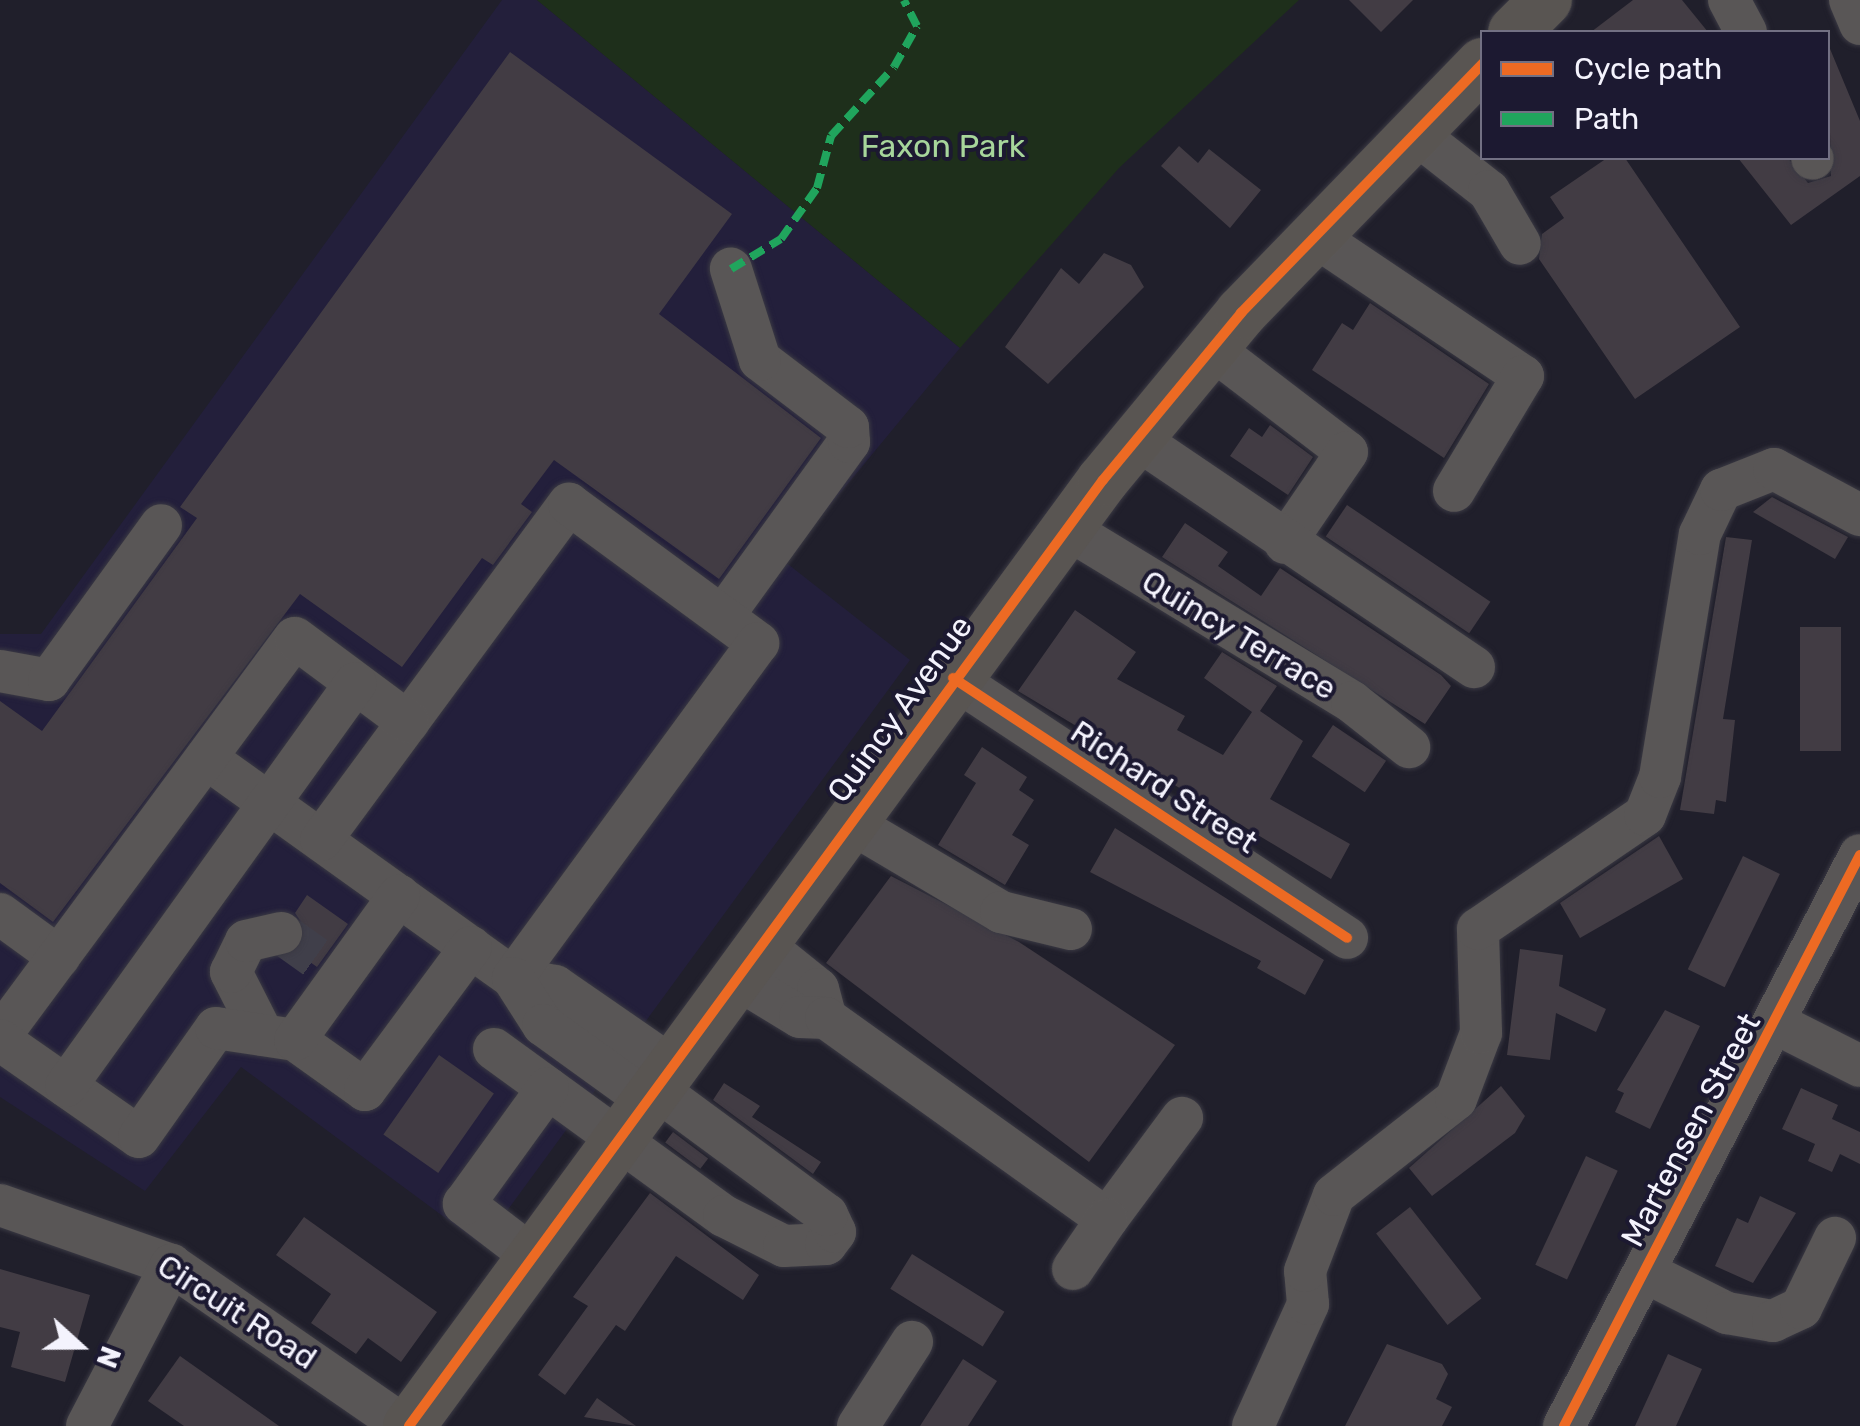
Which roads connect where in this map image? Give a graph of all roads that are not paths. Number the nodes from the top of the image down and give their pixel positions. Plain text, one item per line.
1 (1546, 0) edge
2 (1729, 0) edge
3 (1850, 0) edge
4 (1860, 24) edge
5 (1516, 30) edge
6 (1745, 30) edge
7 (1480, 66) edge
8 (1414, 133) junction
9 (1313, 236) junction
10 (1520, 244) dead end
11 (730, 269) dead end
12 (1211, 348) junction
13 (1138, 439) junction
14 (1454, 491) dead end
15 (1860, 516) edge
16 (161, 525) dead end
17 (1066, 528) junction
18 (1286, 543) junction
19 (723, 616) junction
20 (1474, 667) dead end
21 (0, 671) edge
22 (953, 678) junction
23 (356, 683) junction
24 (408, 722) junction
25 (1409, 748) dead end
26 (206, 758) junction
27 (269, 804) junction
28 (849, 822) junction
29 (321, 840) junction
30 (1860, 855) edge
31 (399, 896) junction
32 (0, 914) edge
33 (1071, 929) dead end
34 (280, 933) dead end
35 (1347, 938) dead end
36 (471, 948) junction
37 (59, 957) junction
38 (749, 960) junction
39 (513, 978) junction
40 (1776, 1023) junction
41 (0, 1038) edge
42 (279, 1038) junction
43 (494, 1049) dead end
44 (1860, 1066) edge
45 (66, 1086) junction
46 (548, 1088) junction
47 (648, 1098) junction
48 (1182, 1118) dead end
49 (0, 1205) edge
50 (1107, 1219) junction
51 (1835, 1238) dead end
52 (532, 1256) junction
53 (171, 1265) junction
54 (1073, 1269) dead end
55 (1645, 1272) junction
56 (912, 1342) dead end
57 (415, 1423) edge
58 (88, 1426) edge
59 (858, 1426) edge
60 (1253, 1426) edge
61 (1564, 1426) edge

1 - 5 main road
2 - 6 street
3 - 4 street
7 - 8 main road, Quincy Avenue
8 - 9 main road, Quincy Avenue
8 - 10 street
9 - 12 main road, Quincy Avenue
9 - 14 street
11 - 19 street
12 - 13 main road, Quincy Avenue
12 - 18 street
13 - 17 main road, Quincy Avenue
13 - 18 street
15 - 60 street
16 - 21 street
17 - 22 main road, Quincy Avenue
17 - 25 street, Quincy Terrace
18 - 20 street
19 - 24 street
19 - 39 street
22 - 28 main road, Quincy Avenue
22 - 35 street, Richard Street
23 - 24 street
23 - 26 street
23 - 27 street
24 - 29 street
26 - 27 street
26 - 37 street
27 - 29 street
27 - 45 street
28 - 33 street
28 - 38 main road, Quincy Avenue
29 - 31 street
30 - 40 street, Martensen Street
31 - 36 street
31 - 42 street
32 - 37 street
34 - 42 street
36 - 39 street
36 - 42 street
37 - 41 street
38 - 47 main road, Quincy Avenue
38 - 50 street
39 - 47 street
40 - 44 street
40 - 55 street, Martensen Street
41 - 45 street
42 - 45 street
43 - 46 street
46 - 47 street
46 - 52 street
47 - 52 main road, Quincy Avenue
48 - 50 street
49 - 53 street, Circuit Road
50 - 54 street
51 - 55 street
52 - 57 main road, Quincy Avenue
53 - 57 street, Circuit Road
53 - 58 street
55 - 61 street, Martensen Street
56 - 59 street

